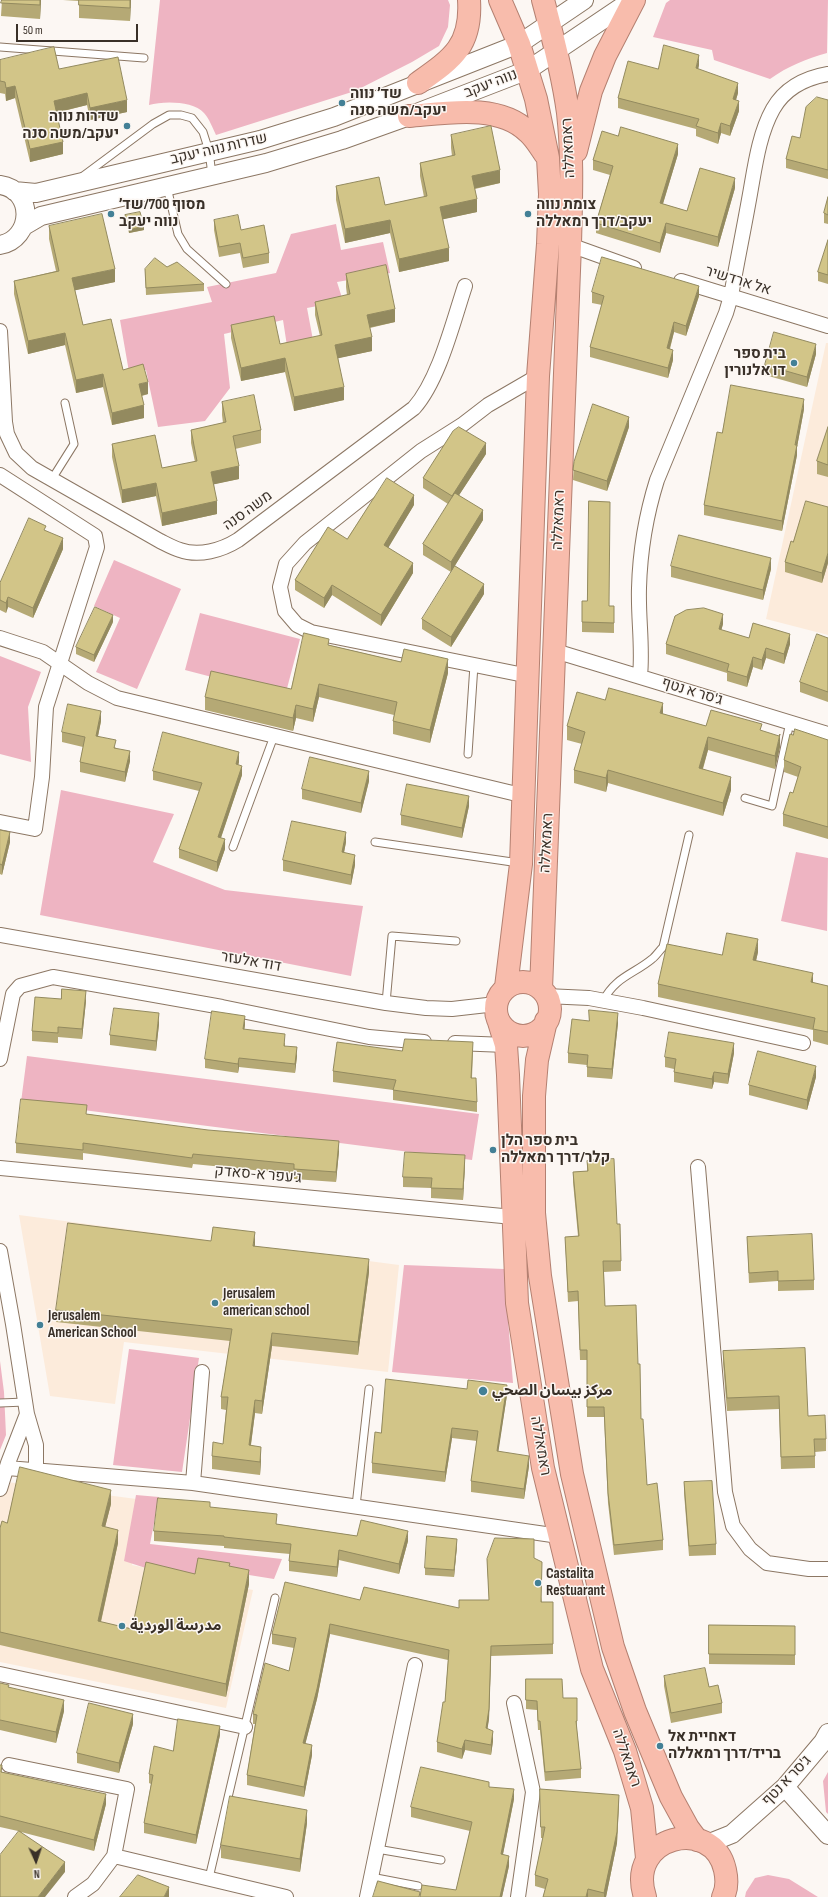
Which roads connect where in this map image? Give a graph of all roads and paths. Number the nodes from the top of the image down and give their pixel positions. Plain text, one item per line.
1 (469, 0) edge
2 (500, 0) edge
3 (543, 0) edge
4 (584, 0) edge
5 (633, 0) edge
6 (550, 24) junction
7 (519, 44) junction
8 (0, 47) edge
9 (557, 51) junction
10 (144, 58) dead end
11 (528, 70) junction
12 (828, 74) edge
13 (418, 83) junction
14 (409, 116) junction
15 (209, 151) junction
16 (548, 158) junction
17 (571, 173) junction
18 (212, 175) junction
19 (73, 184) junction
20 (167, 186) junction
21 (7, 188) edge
22 (24, 226) junction
23 (0, 245) edge
24 (570, 245) junction
25 (644, 270) edge
26 (666, 277) edge
27 (226, 284) dead end
28 (465, 286) dead end
29 (731, 296) junction
30 (828, 326) edge
31 (0, 331) edge
32 (0, 347) edge
33 (538, 376) junction
34 (65, 403) dead end
35 (0, 475) edge
36 (52, 479) junction
37 (0, 638) edge
38 (555, 650) junction
39 (59, 664) junction
40 (474, 665) junction
41 (529, 676) junction
42 (640, 676) junction
43 (790, 722) junction
44 (828, 734) edge
45 (274, 736) junction
46 (468, 754) dead end
47 (525, 796) junction
48 (745, 798) dead end
49 (0, 822) edge
50 (689, 835) dead end
51 (375, 842) dead end
52 (233, 847) dead end
53 (521, 864) junction
54 (0, 935) edge
55 (456, 941) dead end
56 (543, 993) junction
57 (603, 1000) junction
58 (386, 1003) junction
59 (500, 1004) junction
60 (546, 1021) junction
61 (802, 1043) dead end
62 (506, 1045) junction
63 (0, 1058) edge
64 (698, 1167) dead end
65 (0, 1168) edge
66 (513, 1217) junction
67 (1, 1259) edge
68 (202, 1372) dead end
69 (369, 1389) dead end
70 (0, 1403) edge
71 (26, 1408) junction
72 (7, 1468) junction
73 (36, 1469) junction
74 (192, 1483) junction
75 (0, 1488) edge
76 (356, 1506) junction
77 (559, 1536) junction
78 (828, 1569) edge
79 (275, 1598) dead end
80 (415, 1665) dead end
81 (0, 1674) edge
82 (514, 1703) dead end
83 (245, 1726) junction
84 (828, 1733) edge
85 (9, 1765) dead end
86 (785, 1787) junction
87 (742, 1825) junction
88 (828, 1835) edge
89 (702, 1842) junction
90 (377, 1849) junction
91 (114, 1856) junction
92 (647, 1858) junction
93 (441, 1860) dead end
94 (371, 1877) junction
95 (209, 1878) junction
96 (418, 1886) dead end
97 (725, 1891) edge
98 (74, 1897) edge
99 (286, 1897) edge
100 (367, 1897) edge
101 (518, 1897) edge
102 (645, 1897) edge

1 - 13 highway
2 - 7 highway, ראמאללה
3 - 6 highway, ראמאללה
4 - 6 street
5 - 9 street
5 - 17 highway
6 - 7 street
6 - 9 highway, ראמאללה
7 - 11 highway, ראמאללה
7 - 13 street, נווה יעקב
8 - 10 lane
9 - 11 street
9 - 17 highway, ראמאללה
11 - 14 street, נווה יעקב
11 - 16 highway, ראמאללה
12 - 29 street
13 - 15 street, שדרות נווה יעקב
14 - 16 highway
14 - 18 street, שדרות נווה יעקב
15 - 18 lane
15 - 19 street, שדרות נווה יעקב
15 - 19 lane
16 - 33 highway, ראמאללה
17 - 24 highway, ראמאללה
18 - 20 street, שדרות נווה יעקב
19 - 21 street, שדרות נווה יעקב
20 - 22 street, שדרות נווה יעקב
20 - 27 lane
21 - 22 street
22 - 23 street, שדרות נווה יעקב
24 - 25 street
24 - 38 highway, ראמאללה
26 - 29 street, אל ארדשיר
28 - 36 street, משה סנה
29 - 30 street, אל ארדשיר
29 - 42 street
31 - 32 street, משה סנה
32 - 36 street, משה סנה
33 - 40 street
33 - 41 highway, ראמאללה
34 - 36 lane
35 - 39 street
37 - 39 street
38 - 42 street, ג'סר א נטף
38 - 56 highway, ראמאללה
39 - 45 street
39 - 49 street
40 - 41 street
40 - 46 lane
41 - 47 highway, ראמאללה
42 - 43 street, ג'סר א נטף
43 - 44 street, ג'סר א נטף
43 - 48 lane
45 - 47 street
45 - 52 lane
47 - 53 highway, ראמאללה
50 - 57 lane
51 - 53 lane
53 - 59 highway, ראמאללה
54 - 58 street, דוד אלעזר
55 - 58 lane
56 - 57 street
56 - 59 highway
56 - 60 highway
57 - 61 street
58 - 59 street, דוד אלעזר
59 - 60 highway
59 - 62 highway, ראמאללה
60 - 89 highway, ראמאללה
62 - 63 street
62 - 66 highway, ראמאללה
64 - 78 street
65 - 66 street, ג'עפר א-סאדק
66 - 77 highway, ראמאללה
67 - 71 street
68 - 74 street
69 - 76 lane
70 - 71 lane
71 - 72 street
71 - 73 street
72 - 73 street
72 - 75 street
73 - 74 street
74 - 76 street
76 - 77 street
77 - 92 highway, ראמאללה
79 - 83 lane
80 - 90 street
81 - 83 street
82 - 101 street
83 - 95 lane
84 - 86 street, ג'סר א נטף
85 - 91 street
86 - 87 street, ג'סר א נטף
86 - 88 street
87 - 89 street, ג'סר א נטף
87 - 97 street, ג'סר א נטף
89 - 92 highway
89 - 97 highway, ראמאללה
90 - 93 lane
90 - 94 street
91 - 95 street
91 - 98 street
92 - 102 highway
94 - 96 lane
94 - 100 street
95 - 99 street

